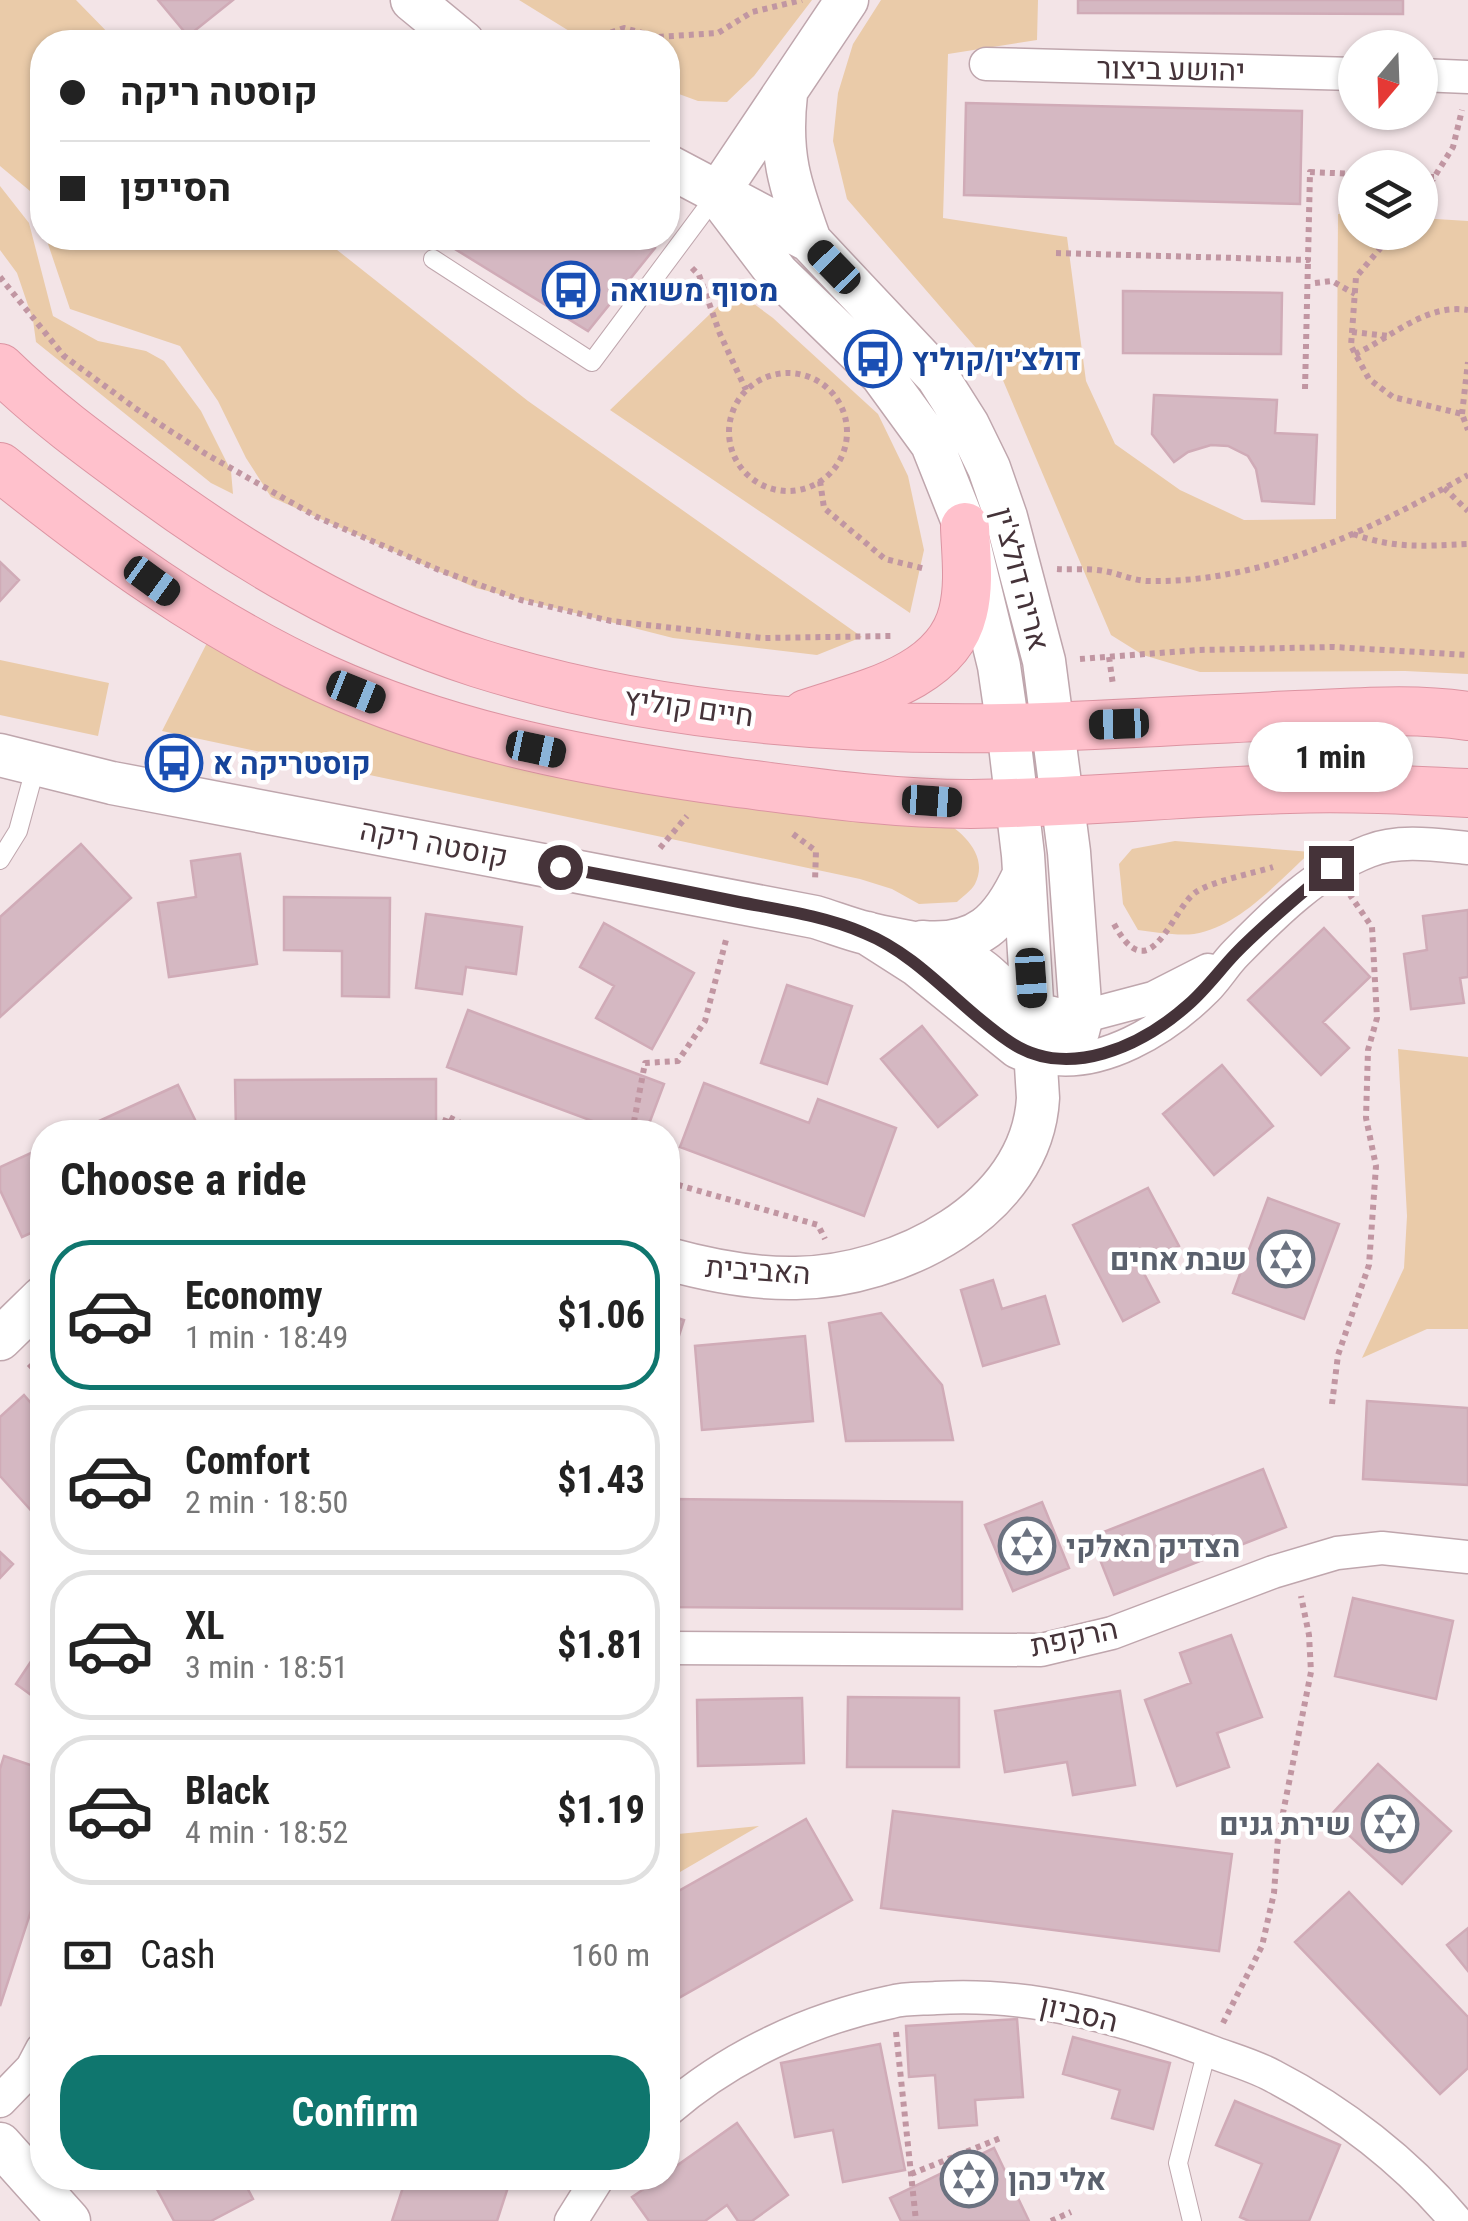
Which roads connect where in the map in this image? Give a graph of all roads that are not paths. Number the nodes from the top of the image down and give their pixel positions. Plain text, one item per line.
1 (412, 0) edge
2 (848, 0) edge
3 (448, 30) edge
4 (986, 64) dead end
5 (1338, 74) edge
6 (1438, 81) edge
7 (1466, 89) edge
8 (786, 94) junction
9 (680, 173) edge
10 (717, 194) junction
11 (810, 241) junction
12 (680, 243) edge
13 (675, 250) edge
14 (433, 260) dead end
15 (0, 368) edge
16 (0, 468) edge
17 (964, 526) junction
18 (1468, 716) edge
19 (788, 720) junction
20 (1054, 726) junction
21 (1008, 728) junction
22 (18, 760) edge
23 (1468, 793) edge
24 (1040, 801) junction
25 (1468, 848) edge
26 (0, 860) edge
27 (1024, 874) junction
28 (867, 934) junction
29 (914, 942) junction
30 (1234, 956) junction
31 (1034, 1014) junction
32 (1080, 1017) junction
33 (1036, 1056) junction
34 (680, 1261) edge
35 (30, 1310) edge
36 (0, 1339) edge
37 (1468, 1557) edge
38 (680, 1648) edge
39 (1207, 2050) junction
40 (30, 2070) edge
41 (0, 2101) edge
42 (680, 2102) edge
43 (0, 2144) edge
44 (30, 2177) edge
45 (42, 2190) edge
46 (589, 2190) edge
47 (70, 2221) edge
48 (571, 2221) edge
49 (1192, 2221) edge
50 (1456, 2221) edge

1 - 3 street
2 - 8 street
4 - 5 street, יהושע ביצור
6 - 7 street
8 - 10 street
8 - 11 street
9 - 10 street, אריה דולצ'ין
10 - 11 street, אריה דולצ'ין
10 - 12 lane
10 - 17 street, אריה דולצ'ין
11 - 20 street, אריה דולצ'ין
13 - 14 lane
15 - 19 main road, חיים קוליץ
16 - 24 main road
17 - 19 main road
17 - 21 street, אריה דולצ'ין
18 - 20 main road, חיים קוליץ
19 - 21 main road, חיים קוליץ
20 - 21 main road, חיים קוליץ
20 - 24 street, אריה דולצ'ין
21 - 24 street, אריה דולצ'ין
22 - 26 lane
22 - 28 street, קוסטה ריקה
23 - 24 main road
24 - 27 street, אריה דולצ'ין
24 - 32 street, אריה דולצ'ין
25 - 30 street
27 - 29 street
27 - 31 street, אריה דולצ'ין
28 - 29 street, קוסטה ריקה
28 - 33 street, קוסטה ריקה
29 - 31 street, קוסטה ריקה
30 - 32 street
30 - 33 street
31 - 32 street
31 - 33 street, האביבית
32 - 33 street
33 - 34 street, האביבית
35 - 36 street
37 - 38 street, הרקפת
39 - 42 street, הסביון
39 - 49 lane
39 - 50 street, הסביון
40 - 41 street
43 - 44 street
45 - 47 street
46 - 48 street

